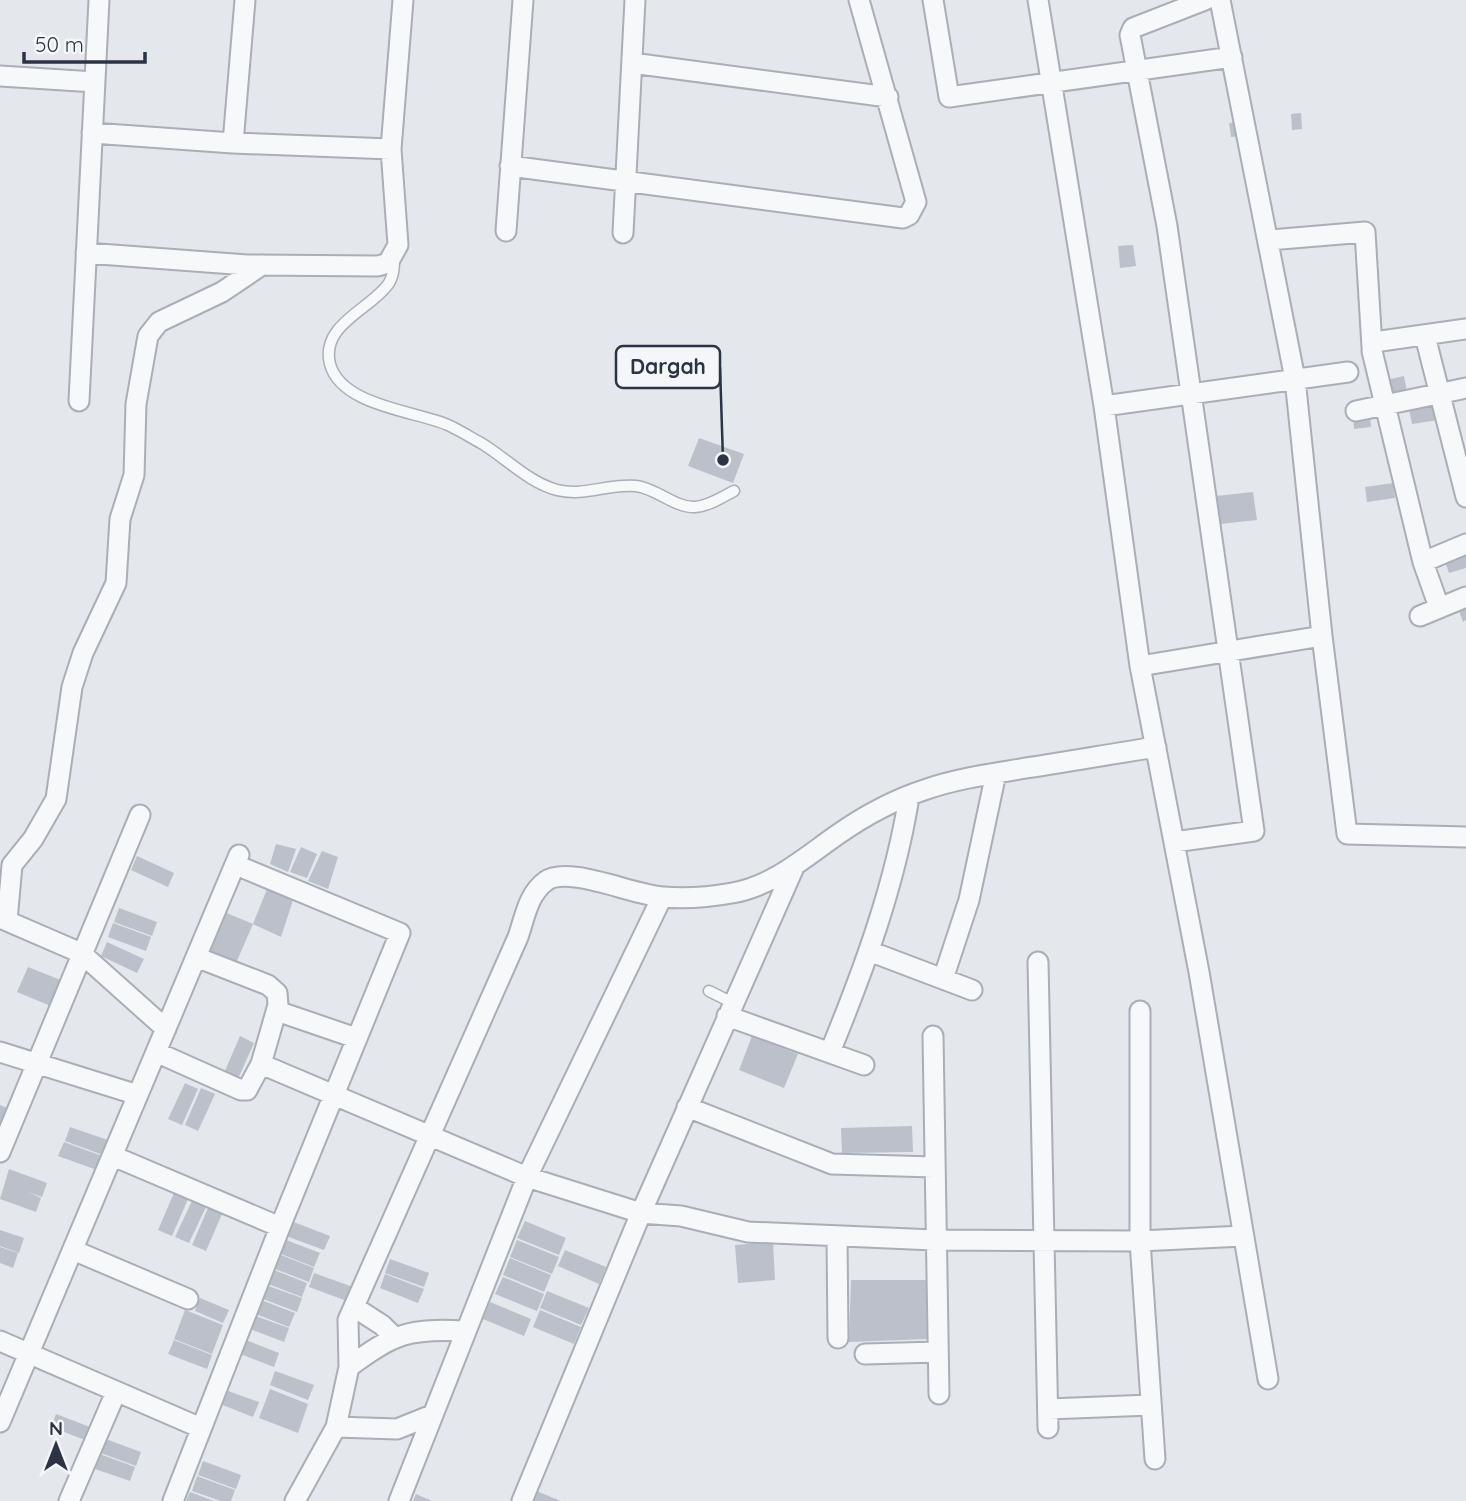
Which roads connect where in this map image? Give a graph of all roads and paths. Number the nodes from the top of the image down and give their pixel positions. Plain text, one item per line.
1 (99, 0) edge
2 (245, 0) edge
3 (403, 0) edge
4 (523, 0) edge
5 (635, 0) edge
6 (859, 0) edge
7 (933, 0) edge
8 (1038, 0) edge
9 (1205, 0) edge
10 (1220, 0) edge
11 (1231, 57) junction
12 (632, 62) junction
13 (1138, 72) junction
14 (0, 76) edge
15 (95, 82) junction
16 (1051, 83) junction
17 (888, 97) junction
18 (92, 133) junction
19 (233, 143) junction
20 (391, 149) junction
21 (510, 166) junction
22 (626, 182) junction
23 (506, 231) dead end
24 (623, 233) dead end
25 (1269, 240) junction
26 (86, 253) junction
27 (394, 256) junction
28 (262, 265) junction
29 (1466, 329) edge
30 (1425, 336) junction
31 (1372, 347) junction
32 (1348, 372) dead end
33 (1295, 379) junction
34 (1466, 388) edge
35 (1191, 394) junction
36 (1438, 395) junction
37 (79, 401) dead end
38 (1383, 405) junction
39 (1104, 406) junction
40 (1356, 411) dead end
41 (734, 492) dead end
42 (1466, 497) edge
43 (1466, 544) edge
44 (1423, 562) junction
45 (1466, 597) edge
46 (1439, 607) junction
47 (1420, 616) dead end
48 (1322, 636) junction
49 (1229, 652) junction
50 (1140, 666) junction
51 (1156, 747) junction
52 (996, 773) junction
53 (909, 797) junction
54 (139, 814) dead end
55 (1466, 837) edge
56 (1174, 842) junction
57 (795, 866) junction
58 (662, 897) junction
59 (4, 919) edge
60 (869, 951) junction
61 (81, 953) junction
62 (196, 957) junction
63 (1038, 962) dead end
64 (943, 979) junction
65 (972, 990) dead end
66 (709, 991) dead end
67 (730, 1010) junction
68 (277, 1011) junction
69 (1140, 1011) dead end
70 (166, 1029) junction
71 (933, 1036) dead end
72 (356, 1038) junction
73 (0, 1052) edge
74 (156, 1052) junction
75 (831, 1052) junction
76 (36, 1064) junction
77 (261, 1064) junction
78 (864, 1065) dead end
79 (336, 1094) junction
80 (138, 1095) junction
81 (687, 1107) junction
82 (430, 1136) junction
83 (0, 1153) edge
84 (113, 1156) junction
85 (933, 1167) junction
86 (527, 1177) junction
87 (640, 1213) junction
88 (280, 1227) junction
89 (837, 1236) junction
90 (1243, 1236) junction
91 (934, 1240) junction
92 (1045, 1240) junction
93 (1140, 1241) junction
94 (73, 1250) junction
95 (188, 1299) dead end
96 (354, 1307) junction
97 (464, 1331) junction
98 (394, 1337) junction
99 (838, 1338) dead end
100 (0, 1341) edge
101 (938, 1352) junction
102 (29, 1354) junction
103 (865, 1354) dead end
104 (349, 1367) junction
105 (1268, 1379) dead end
106 (116, 1392) junction
107 (939, 1394) dead end
108 (1152, 1405) junction
109 (432, 1415) junction
110 (0, 1422) edge
111 (336, 1427) junction
112 (201, 1428) junction
113 (1155, 1459) dead end
114 (69, 1501) edge
115 (173, 1501) edge
116 (295, 1501) edge
117 (399, 1501) edge
118 (522, 1501) edge

1 - 15 street
2 - 19 street
3 - 20 street
4 - 21 street
5 - 12 street
6 - 17 street
7 - 16 street
8 - 16 street
9 - 13 street
10 - 11 street
11 - 13 street
11 - 25 street
12 - 17 street
12 - 22 street
13 - 16 street
13 - 35 street
14 - 15 street
15 - 18 street
16 - 39 street
17 - 22 street
18 - 19 street
18 - 26 street
19 - 20 street
20 - 27 street
21 - 22 street
21 - 23 street
22 - 24 street
25 - 31 street
25 - 33 street
26 - 28 street
26 - 37 street
27 - 28 street
27 - 41 lane
28 - 59 street
29 - 30 street
30 - 31 street
30 - 36 street
31 - 38 street
32 - 33 street
33 - 35 street
33 - 48 street
34 - 36 street
35 - 39 street
35 - 49 street
36 - 38 street
36 - 42 street
38 - 40 street
38 - 44 street
39 - 50 street
43 - 44 street
44 - 46 street
45 - 46 street
46 - 47 street
48 - 49 street
48 - 55 street
49 - 50 street
49 - 56 street
50 - 51 street
51 - 52 street
51 - 56 street
52 - 53 street
52 - 64 street
53 - 57 street
53 - 60 street
54 - 61 street
56 - 90 street
57 - 58 street
57 - 67 street
58 - 82 street
58 - 86 street
59 - 61 street
60 - 64 street
60 - 75 street
61 - 70 street
61 - 76 street
62 - 68 street
62 - 70 street
62 - 72 street
63 - 92 street
64 - 65 street
66 - 67 lane
67 - 75 street
67 - 81 street
68 - 72 street
68 - 77 street
69 - 93 street
70 - 74 street
71 - 85 street
72 - 79 street
73 - 76 street
74 - 77 street
74 - 80 street
75 - 78 street
76 - 80 street
76 - 83 street
77 - 79 street
79 - 82 street
79 - 88 street
80 - 84 street
81 - 85 street
81 - 87 street
82 - 86 street
82 - 96 street
84 - 88 street
84 - 94 street
85 - 91 street
86 - 87 street
86 - 97 street
87 - 89 street
87 - 118 street
88 - 112 street
89 - 91 street
89 - 99 street
90 - 93 street
90 - 105 street
91 - 92 street
91 - 101 street
92 - 93 street
92 - 108 street
93 - 108 street
94 - 95 street
94 - 102 street
96 - 98 street
96 - 104 street
97 - 98 street
97 - 109 street
98 - 104 street
100 - 102 street
101 - 103 street
101 - 107 street
102 - 106 street
102 - 110 street
104 - 111 street
106 - 112 street
106 - 114 street
108 - 113 street
109 - 111 street
109 - 117 street
111 - 116 street
112 - 115 street

